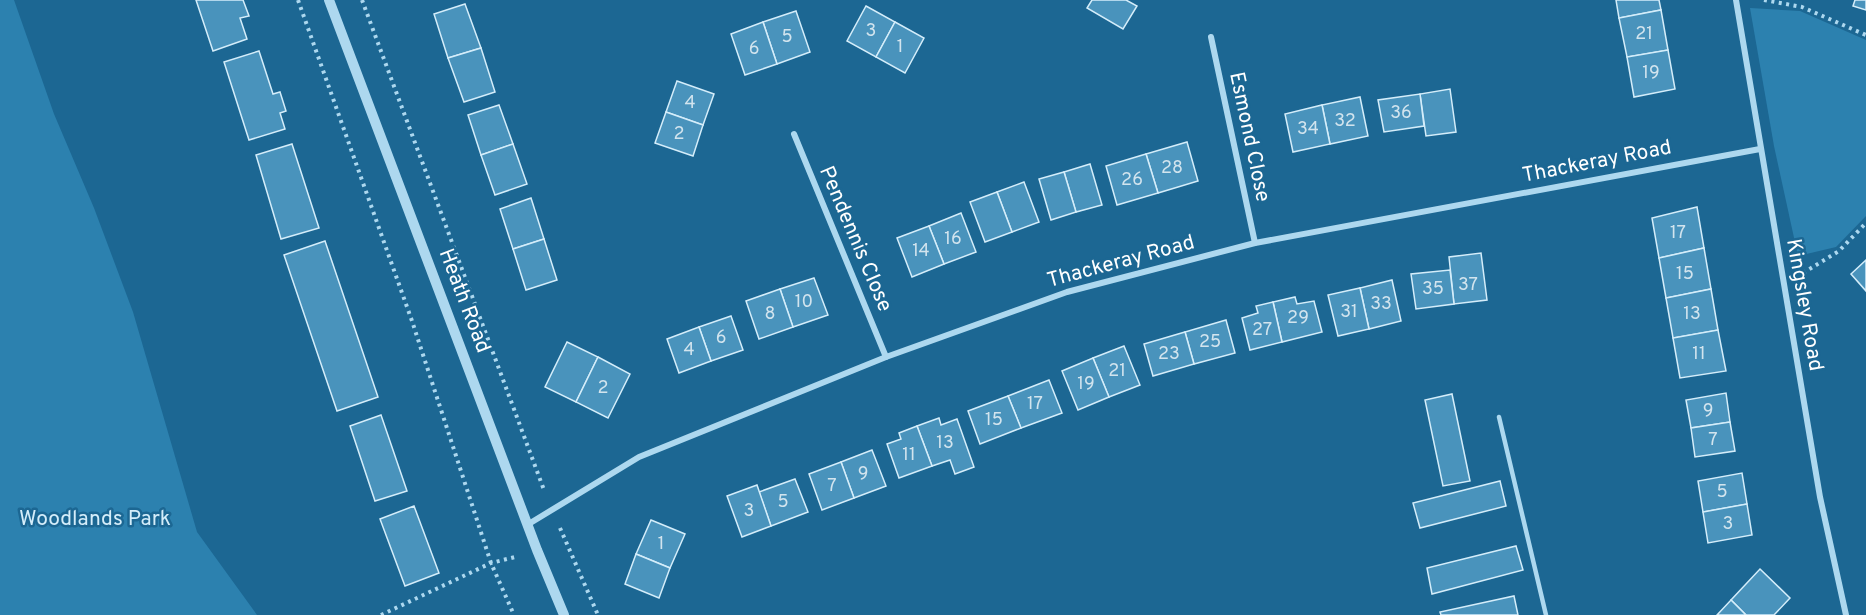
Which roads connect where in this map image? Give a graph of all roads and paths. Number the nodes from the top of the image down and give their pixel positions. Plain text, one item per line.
1 (298, 0) edge
2 (329, 0) edge
3 (362, 0) edge
4 (1736, 0) edge
5 (1764, 0) edge
6 (1866, 35) edge
7 (1211, 37) dead end
8 (794, 134) dead end
9 (1761, 148) junction
10 (1866, 223) edge
11 (1255, 243) junction
12 (1784, 284) junction
13 (886, 357) junction
14 (1499, 417) dead end
15 (552, 511) junction
16 (527, 525) junction
17 (537, 550) junction
18 (491, 563) junction
19 (381, 615) edge
20 (514, 615) edge
21 (564, 615) edge
22 (598, 615) edge
23 (1546, 615) edge
24 (1846, 615) edge

1 - 18 path
2 - 16 street, Heath Road
3 - 15 path
4 - 9 street, Kingsley Road
5 - 6 path
7 - 11 street, Esmond Close
8 - 13 street, Pendennis Close
9 - 11 street, Thackeray Road
9 - 12 street, Kingsley Road
10 - 12 path
11 - 13 street, Thackeray Road
12 - 24 street, Kingsley Road
13 - 15 street, Thackeray Road
14 - 23 lane
15 - 16 street, Thackeray Road
15 - 22 path
16 - 17 street, Heath Road
17 - 18 path
17 - 21 street, Heath Road
18 - 19 path
18 - 20 path

